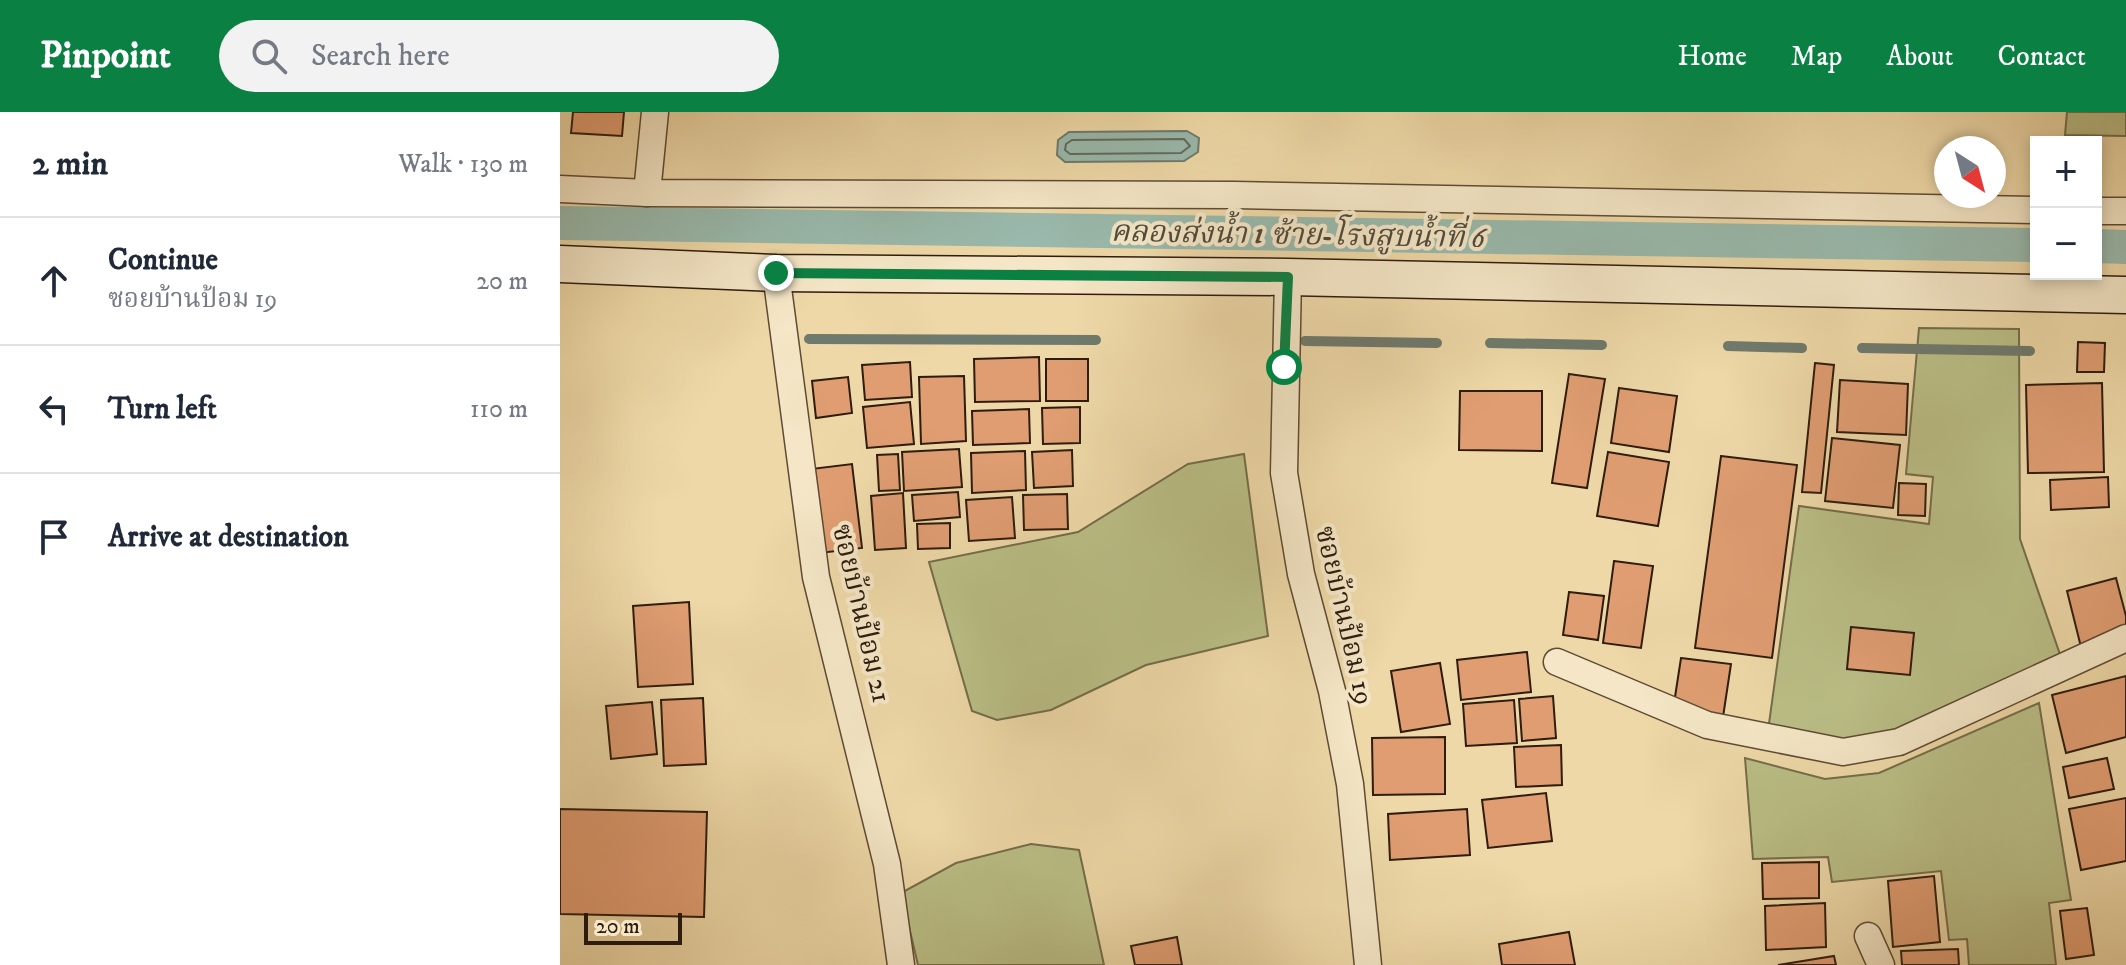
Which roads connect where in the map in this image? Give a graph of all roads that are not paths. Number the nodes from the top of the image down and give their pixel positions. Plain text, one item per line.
1 (655, 112) edge
2 (560, 189) edge
3 (647, 193) junction
4 (2030, 210) edge
5 (2102, 211) edge
6 (2126, 211) edge
7 (560, 264) edge
8 (776, 273) junction
9 (1288, 277) junction
10 (2126, 295) edge
11 (2126, 638) edge
12 (1557, 662) dead end
13 (1868, 936) dead end
14 (901, 965) edge
15 (1368, 965) edge
16 (1881, 965) edge

1 - 3 street
2 - 3 street
3 - 4 street
5 - 6 street
7 - 8 main road
8 - 9 main road
8 - 14 street, ซอยบ้านป้อม 21
9 - 10 main road
9 - 15 street, ซอยบ้านป้อม 19
11 - 12 street
13 - 16 street

